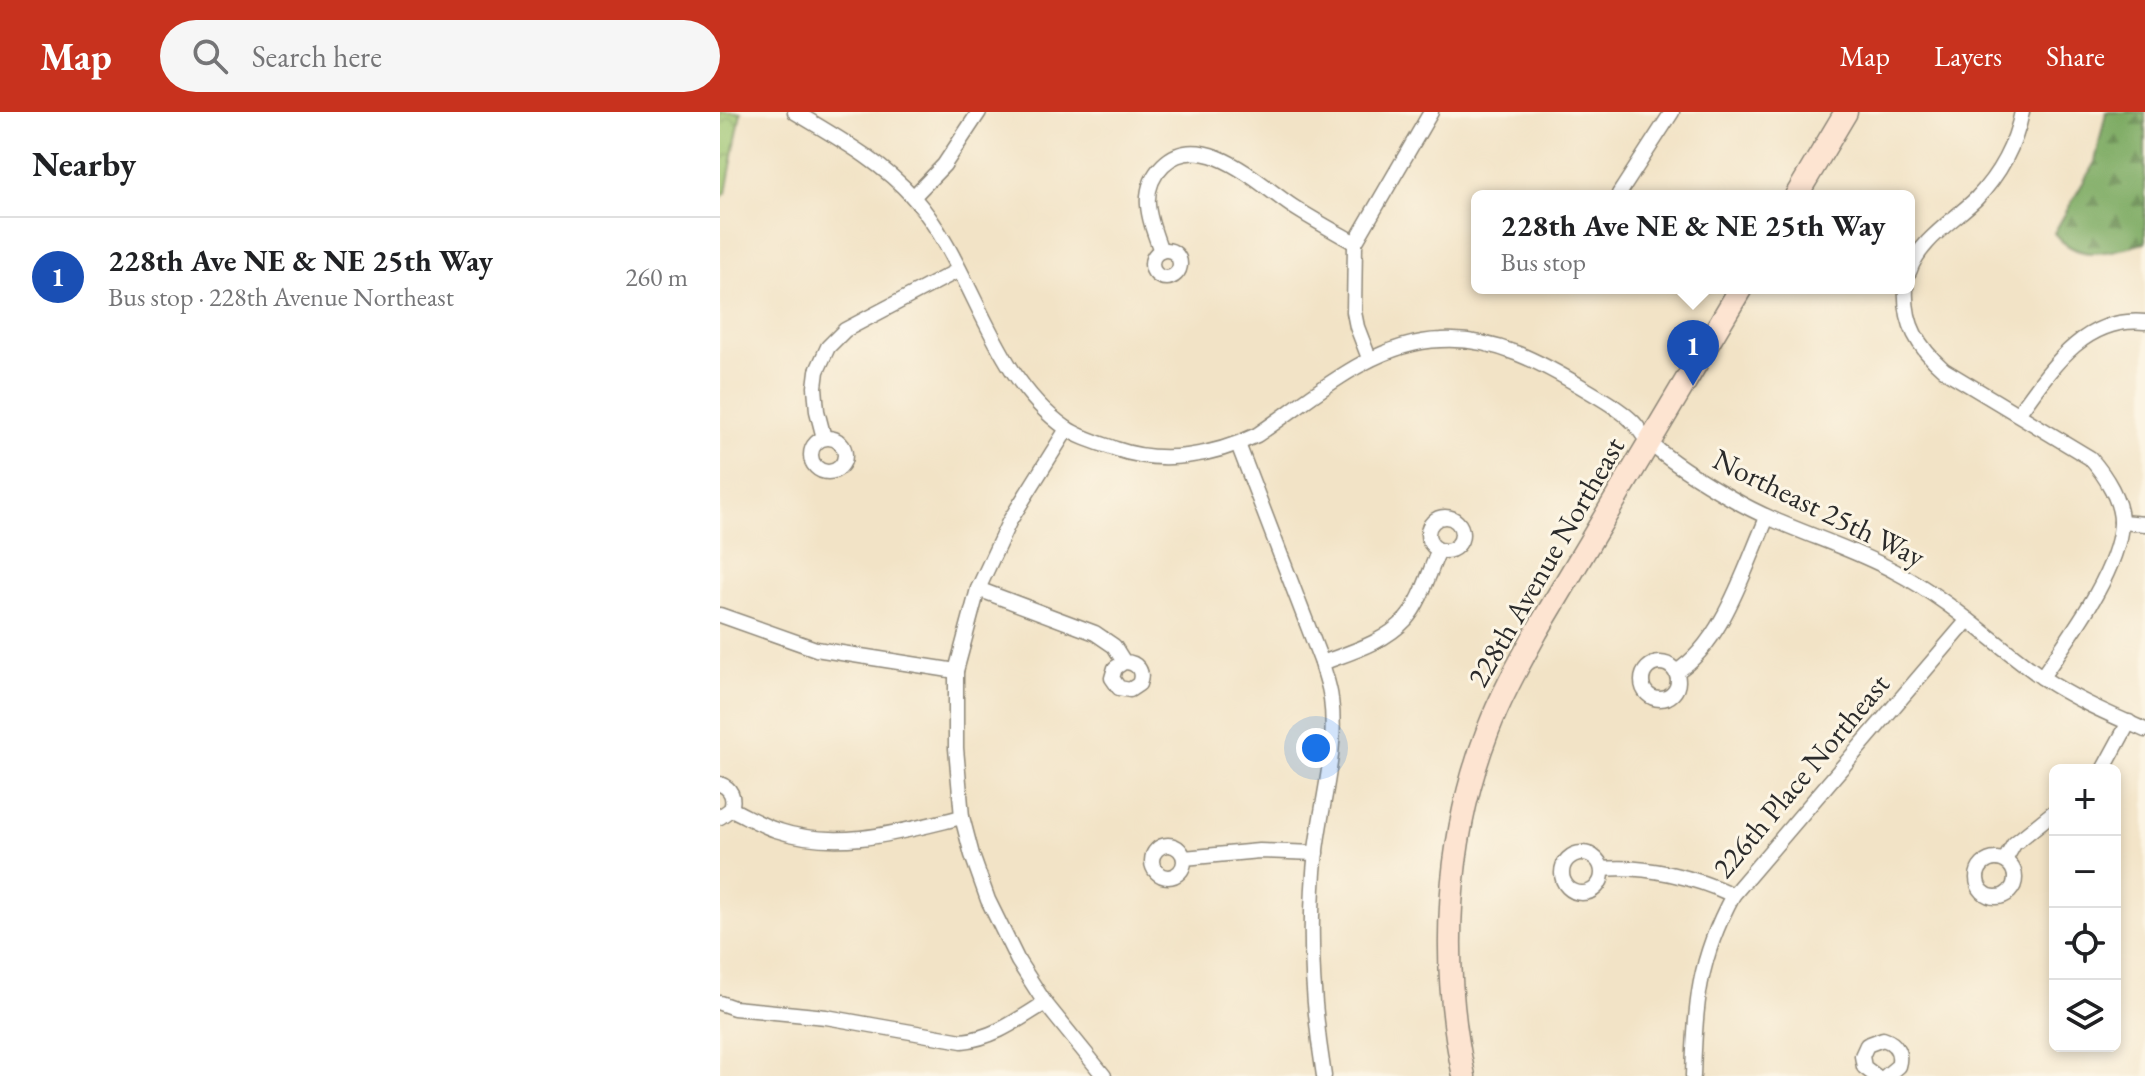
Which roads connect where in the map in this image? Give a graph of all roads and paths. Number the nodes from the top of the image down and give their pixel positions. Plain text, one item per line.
1 (795, 112) edge
2 (979, 112) edge
3 (1431, 112) edge
4 (1672, 112) edge
5 (1846, 112) edge
6 (2022, 112) edge
7 (1622, 190) edge
8 (1800, 190) edge
9 (913, 197) junction
10 (1355, 243) junction
11 (1161, 251) dead end
12 (1915, 262) edge
13 (959, 270) junction
14 (1737, 294) edge
15 (1906, 294) edge
16 (2145, 322) edge
17 (1369, 358) junction
18 (2018, 414) junction
19 (1067, 429) junction
20 (824, 438) dead end
21 (1648, 442) junction
22 (1238, 444) junction
23 (1767, 518) junction
24 (2121, 522) junction
25 (2145, 524) edge
26 (1439, 550) dead end
27 (978, 589) junction
28 (720, 615) edge
29 (1968, 620) junction
30 (1124, 662) dead end
31 (1322, 663) junction
32 (956, 671) junction
33 (1676, 672) dead end
34 (2042, 677) junction
35 (2129, 722) junction
36 (2145, 730) edge
37 (2106, 764) edge
38 (720, 784) edge
39 (725, 813) edge
40 (2049, 816) edge
41 (962, 817) junction
42 (1316, 853) junction
43 (1184, 858) dead end
44 (2005, 860) dead end
45 (1602, 869) dead end
46 (1733, 895) junction
47 (720, 1003) edge
48 (1045, 1003) junction
49 (1104, 1076) edge
50 (1324, 1076) edge
51 (1464, 1076) edge
52 (1693, 1076) edge
53 (1876, 1076) edge
54 (1886, 1076) edge

1 - 9 street, Northeast 25th Way
2 - 9 street
3 - 10 street
4 - 7 street
5 - 8 main road
6 - 12 street
9 - 13 street, Northeast 25th Way
10 - 11 street
10 - 17 street
13 - 19 street, Northeast 25th Way
13 - 20 street
14 - 21 main road, 228th Avenue Northeast
15 - 18 street
16 - 18 street
17 - 21 street, Northeast 25th Way
17 - 22 street, Northeast 25th Way
18 - 24 street
19 - 22 street, Northeast 25th Way
19 - 27 street
21 - 23 street, Northeast 25th Way
21 - 51 main road, 228th Avenue Northeast
22 - 31 street
23 - 29 street, Northeast 25th Way
23 - 33 street
24 - 25 street
24 - 34 street
26 - 31 street
27 - 30 street
27 - 32 street
28 - 32 street
29 - 34 street, Northeast 25th Way
29 - 46 street, 226th Place Northeast
31 - 42 street
32 - 41 street
34 - 35 street, Northeast 25th Way
35 - 36 street, Northeast 25th Way
35 - 37 street
38 - 39 street
39 - 41 street
40 - 44 street
41 - 48 street
42 - 43 street
42 - 50 street
45 - 46 street
46 - 52 street, 226th Place Northeast
47 - 48 street
48 - 49 street
53 - 54 street

